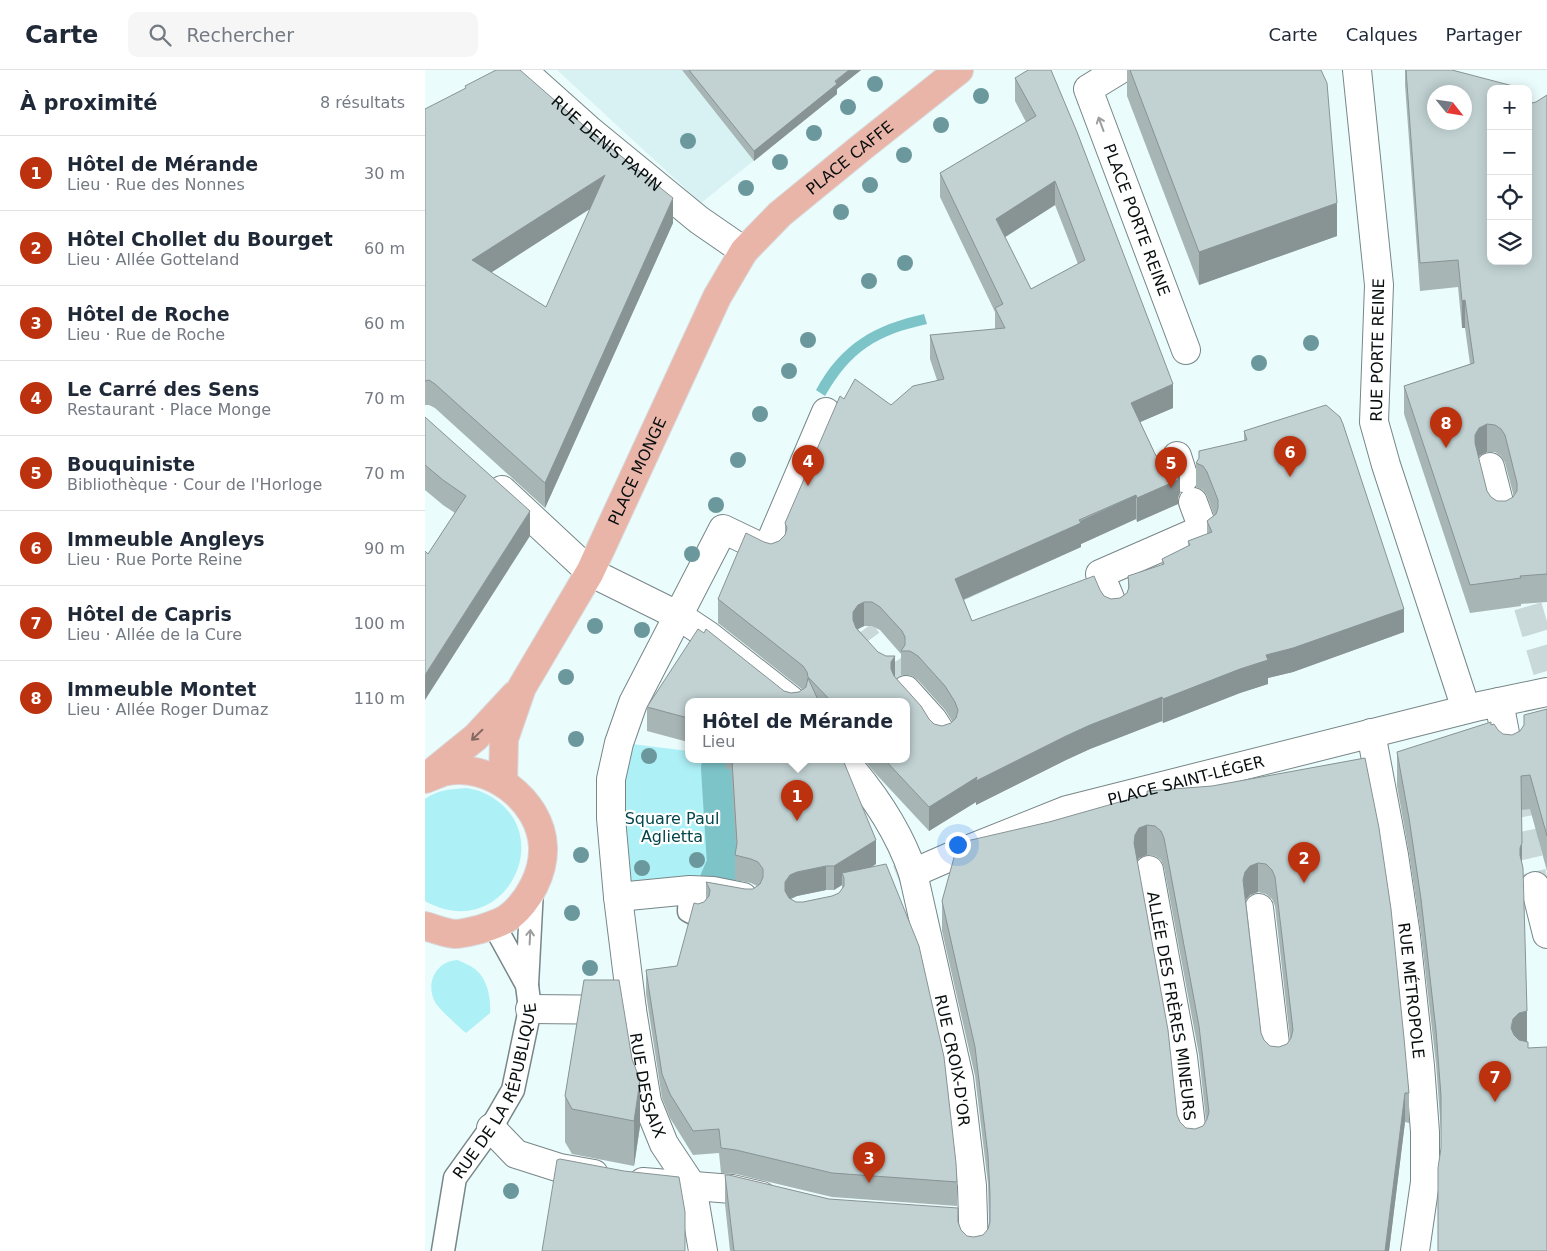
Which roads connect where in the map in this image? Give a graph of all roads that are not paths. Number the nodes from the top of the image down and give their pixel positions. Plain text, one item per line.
1 (521, 70) edge
2 (959, 70) edge
3 (1119, 70) edge
4 (1357, 70) edge
5 (744, 251) junction
6 (1186, 350) dead end
7 (825, 412) dead end
8 (1490, 467) dead end
9 (482, 471) edge
10 (1184, 479) dead end
11 (1502, 514) edge
12 (589, 572) junction
13 (1114, 608) edge
14 (679, 616) junction
15 (522, 687) junction
16 (906, 690) tunnel mouth
17 (1547, 692) edge
18 (788, 698) edge
19 (1499, 702) junction
20 (1466, 709) junction
21 (1371, 733) junction
22 (942, 734) edge
23 (1509, 754) edge
24 (847, 763) edge
25 (425, 778) edge
26 (503, 783) junction
27 (1149, 870) dead end
28 (913, 873) junction
29 (1535, 886) tunnel mouth
30 (532, 889) junction
31 (618, 897) junction
32 (748, 898) edge
33 (1259, 908) dead end
34 (494, 925) junction
35 (425, 926) edge
36 (1547, 934) edge
37 (528, 997) junction
38 (631, 1010) junction
39 (1277, 1061) edge
40 (491, 1128) junction
41 (1193, 1142) edge
42 (692, 1186) junction
43 (782, 1202) edge
44 (443, 1251) edge
45 (703, 1251) edge
46 (974, 1251) edge
47 (1415, 1251) edge

1 - 5 street, RUE DENIS PAPIN
2 - 5 main road, PLACE CAFFE
6 -> 3 street, PLACE PORTE REINE
4 - 20 street, RUE PORTE REINE
5 - 12 main road, PLACE MONGE
7 - 14 street
8 - 11 street
9 - 12 street
10 - 13 street
12 - 14 street
12 - 15 main road, PLACE MONGE
14 - 18 street
14 - 31 street
15 -> 25 main road, PLACE MONGE
15 - 26 main road, PLACE MONGE
16 - 22 street
17 - 19 street, PLACE SAINT-LÉGER
19 - 20 street, PLACE SAINT-LÉGER
19 - 23 street
20 - 21 street, PLACE SAINT-LÉGER
21 - 28 street, PLACE SAINT-LÉGER
21 - 47 street, RUE MÉTROPOLE
24 - 28 street, RUE CROIX-D'OR
25 - 26 main road, PLACE MONGE
26 - 30 main road, PLACE MONGE
27 - 41 street, ALLÉE DES FRÈRES MINEURS
28 - 46 street, RUE CROIX-D'OR
29 - 36 street
30 - 34 main road, PLACE MONGE
37 -> 30 lane, RUE DE LA RÉPUBLIQUE
31 - 32 street
31 - 38 street
33 - 39 street
34 - 35 main road, PLACE MONGE
34 - 37 lane, RUE DE LA RÉPUBLIQUE
37 - 38 street, RUE DESSAIX
37 - 40 lane, RUE DE LA RÉPUBLIQUE
38 - 42 street, RUE DESSAIX
40 - 42 street
40 - 44 lane, RUE DE LA RÉPUBLIQUE
42 - 43 street
42 - 45 street, RUE DESSAIX

